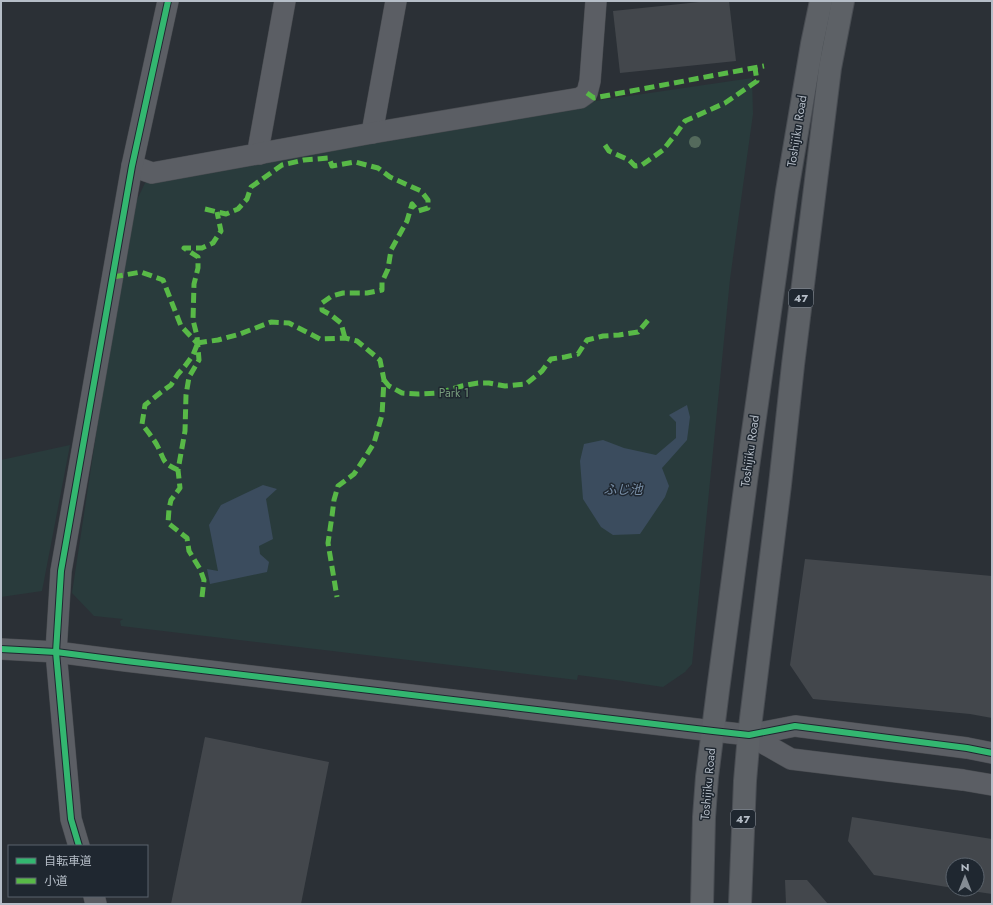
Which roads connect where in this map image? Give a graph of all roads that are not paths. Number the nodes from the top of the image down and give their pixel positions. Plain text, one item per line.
1 (168, 1) edge
2 (285, 1) edge
3 (396, 1) edge
4 (596, 1) edge
5 (821, 1) edge
6 (843, 1) edge
7 (372, 133) junction
8 (260, 154) junction
9 (132, 166) junction
10 (1, 649) edge
11 (56, 652) junction
12 (713, 731) junction
13 (749, 735) junction
14 (992, 753) edge
15 (992, 785) edge
16 (79, 845) edge
17 (702, 904) edge
18 (740, 904) edge

1 - 9 street
2 - 8 street
3 - 7 street
4 - 7 street
5 - 12 main road, Toshijiku Road / 47
6 - 13 main road, Toshijiku Road / 47
7 - 8 street
8 - 9 street
9 - 11 street
10 - 11 street
11 - 12 street
11 - 16 street
12 - 13 street
12 - 17 main road, Toshijiku Road / 47
13 - 14 street
13 - 15 street
13 - 18 main road, Toshijiku Road / 47

